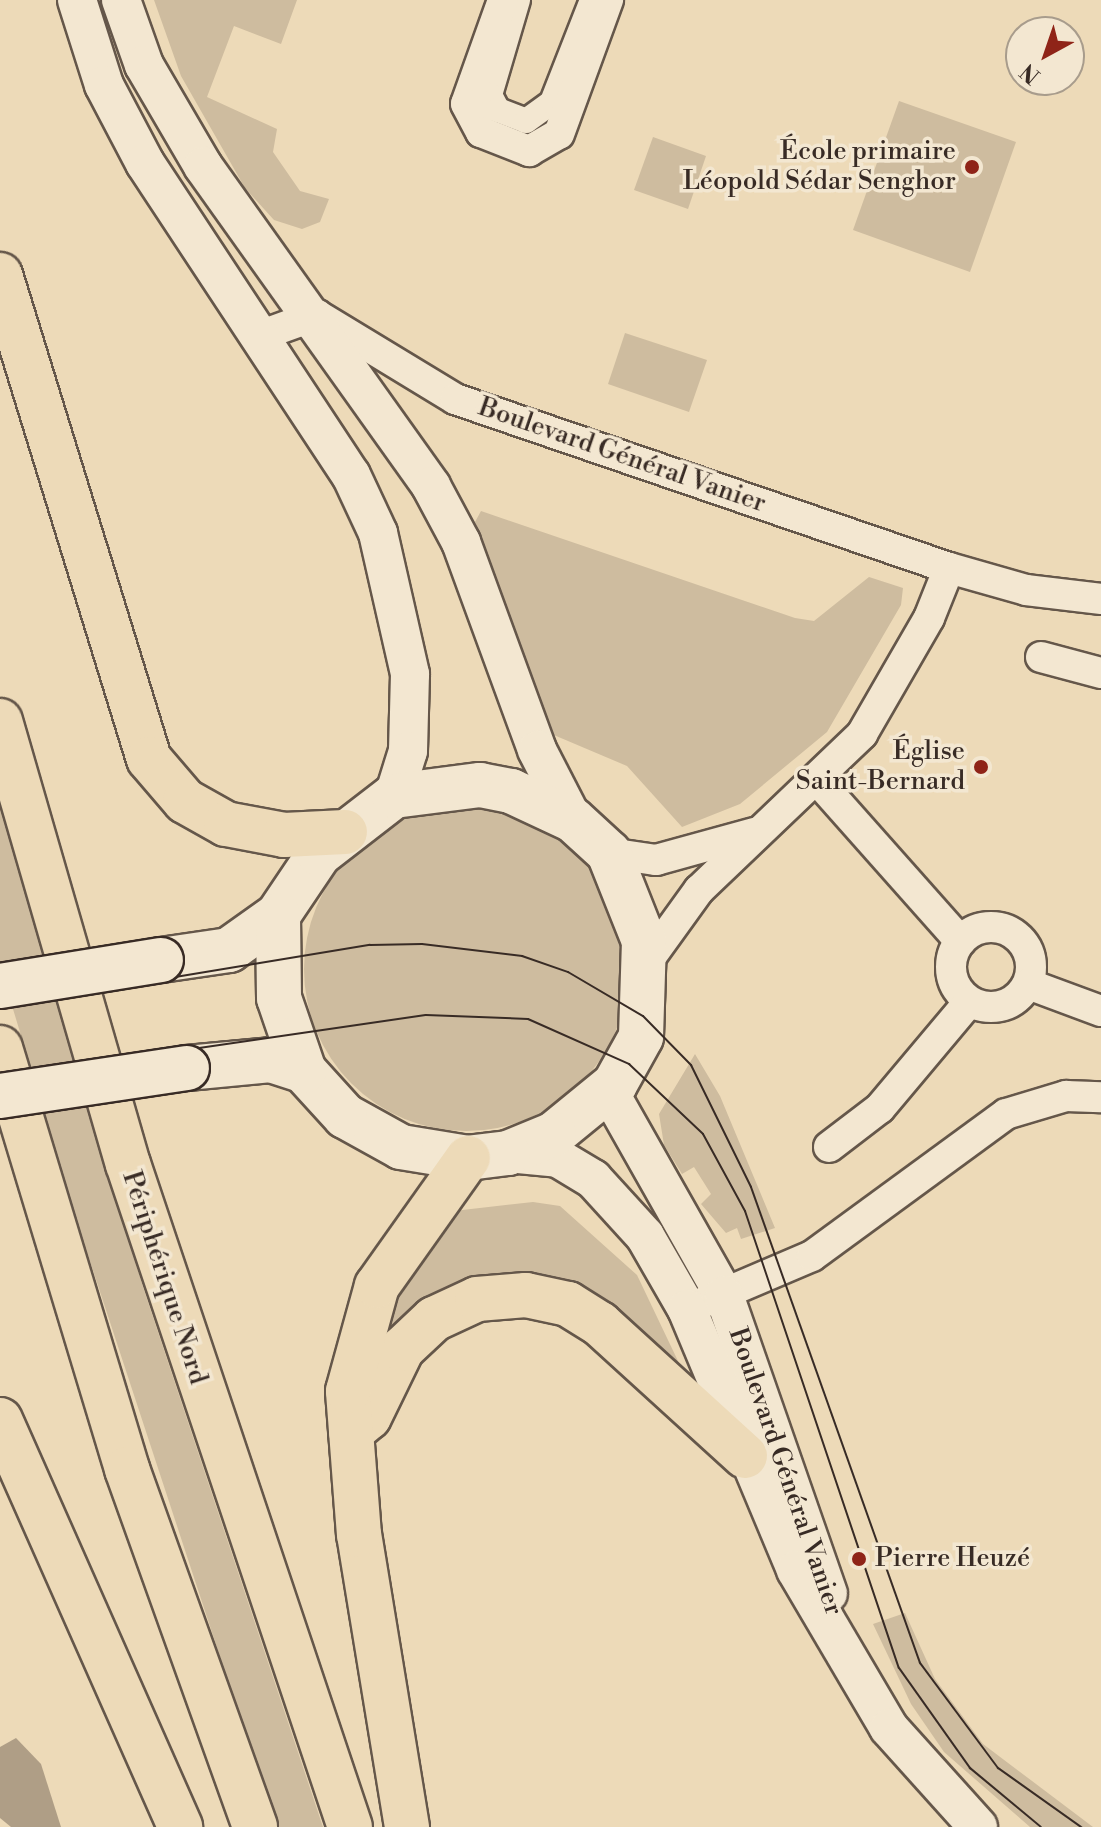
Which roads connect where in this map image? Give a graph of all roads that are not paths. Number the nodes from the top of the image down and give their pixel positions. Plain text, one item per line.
1 (77, 0) edge
2 (121, 0) edge
3 (503, 0) edge
4 (518, 0) edge
5 (592, 0) edge
6 (608, 0) edge
7 (0, 275) edge
8 (309, 314) junction
9 (259, 336) junction
10 (949, 568) junction
11 (1101, 599) edge
12 (1041, 657) dead end
13 (1101, 673) edge
14 (0, 721) edge
15 (819, 782) junction
16 (394, 796) junction
17 (573, 820) junction
18 (764, 830) junction
19 (345, 832) junction
20 (609, 853) junction
21 (278, 915) junction
22 (960, 941) junction
23 (647, 962) junction
24 (1028, 984) junction
25 (0, 986) edge
26 (969, 1002) junction
27 (1101, 1011) edge
28 (0, 1048) edge
29 (304, 1071) junction
30 (608, 1090) junction
31 (0, 1096) edge
32 (1098, 1097) edge
33 (829, 1147) dead end
34 (488, 1155) junction
35 (705, 1302) junction
36 (0, 1420) edge
37 (349, 1434) junction
38 (745, 1456) junction
39 (127, 1469) junction
40 (844, 1650) junction
41 (180, 1827) edge
42 (225, 1827) edge
43 (255, 1827) edge
44 (350, 1827) edge
45 (407, 1827) edge
46 (978, 1827) edge

1 - 9 street
2 - 8 street, Boulevard Général Vanier
3 - 6 street
4 - 5 street
7 - 19 highway
8 - 9 street
8 - 10 street, Boulevard Général Vanier
8 - 17 street, Boulevard Général Vanier
9 - 16 street
10 - 11 street, Boulevard Général Vanier
10 - 15 street
12 - 13 street
14 - 44 highway, Périphérique Nord
15 - 18 street
15 - 22 street
16 - 17 main road
16 - 19 main road
17 - 20 main road
18 - 20 street
18 - 23 street
19 - 21 main road
20 - 23 main road
21 - 25 main road, bridge
21 - 29 main road
22 - 24 street
22 - 26 street
23 - 30 main road
24 - 26 street
24 - 27 street
26 - 33 street
28 - 39 highway
29 - 31 main road, bridge
29 - 34 main road
30 - 34 main road
30 - 35 street, Boulevard Général Vanier
32 - 35 street, Boulevard Général Vanier
34 - 35 street, Boulevard Général Vanier
34 - 37 highway
35 - 38 street, Boulevard Général Vanier
35 - 40 street, Boulevard Général Vanier
36 - 41 highway
37 - 38 highway
37 - 45 highway
38 - 40 street, Boulevard Général Vanier
39 - 42 highway
39 - 43 highway
40 - 46 street, Boulevard Général Vanier

